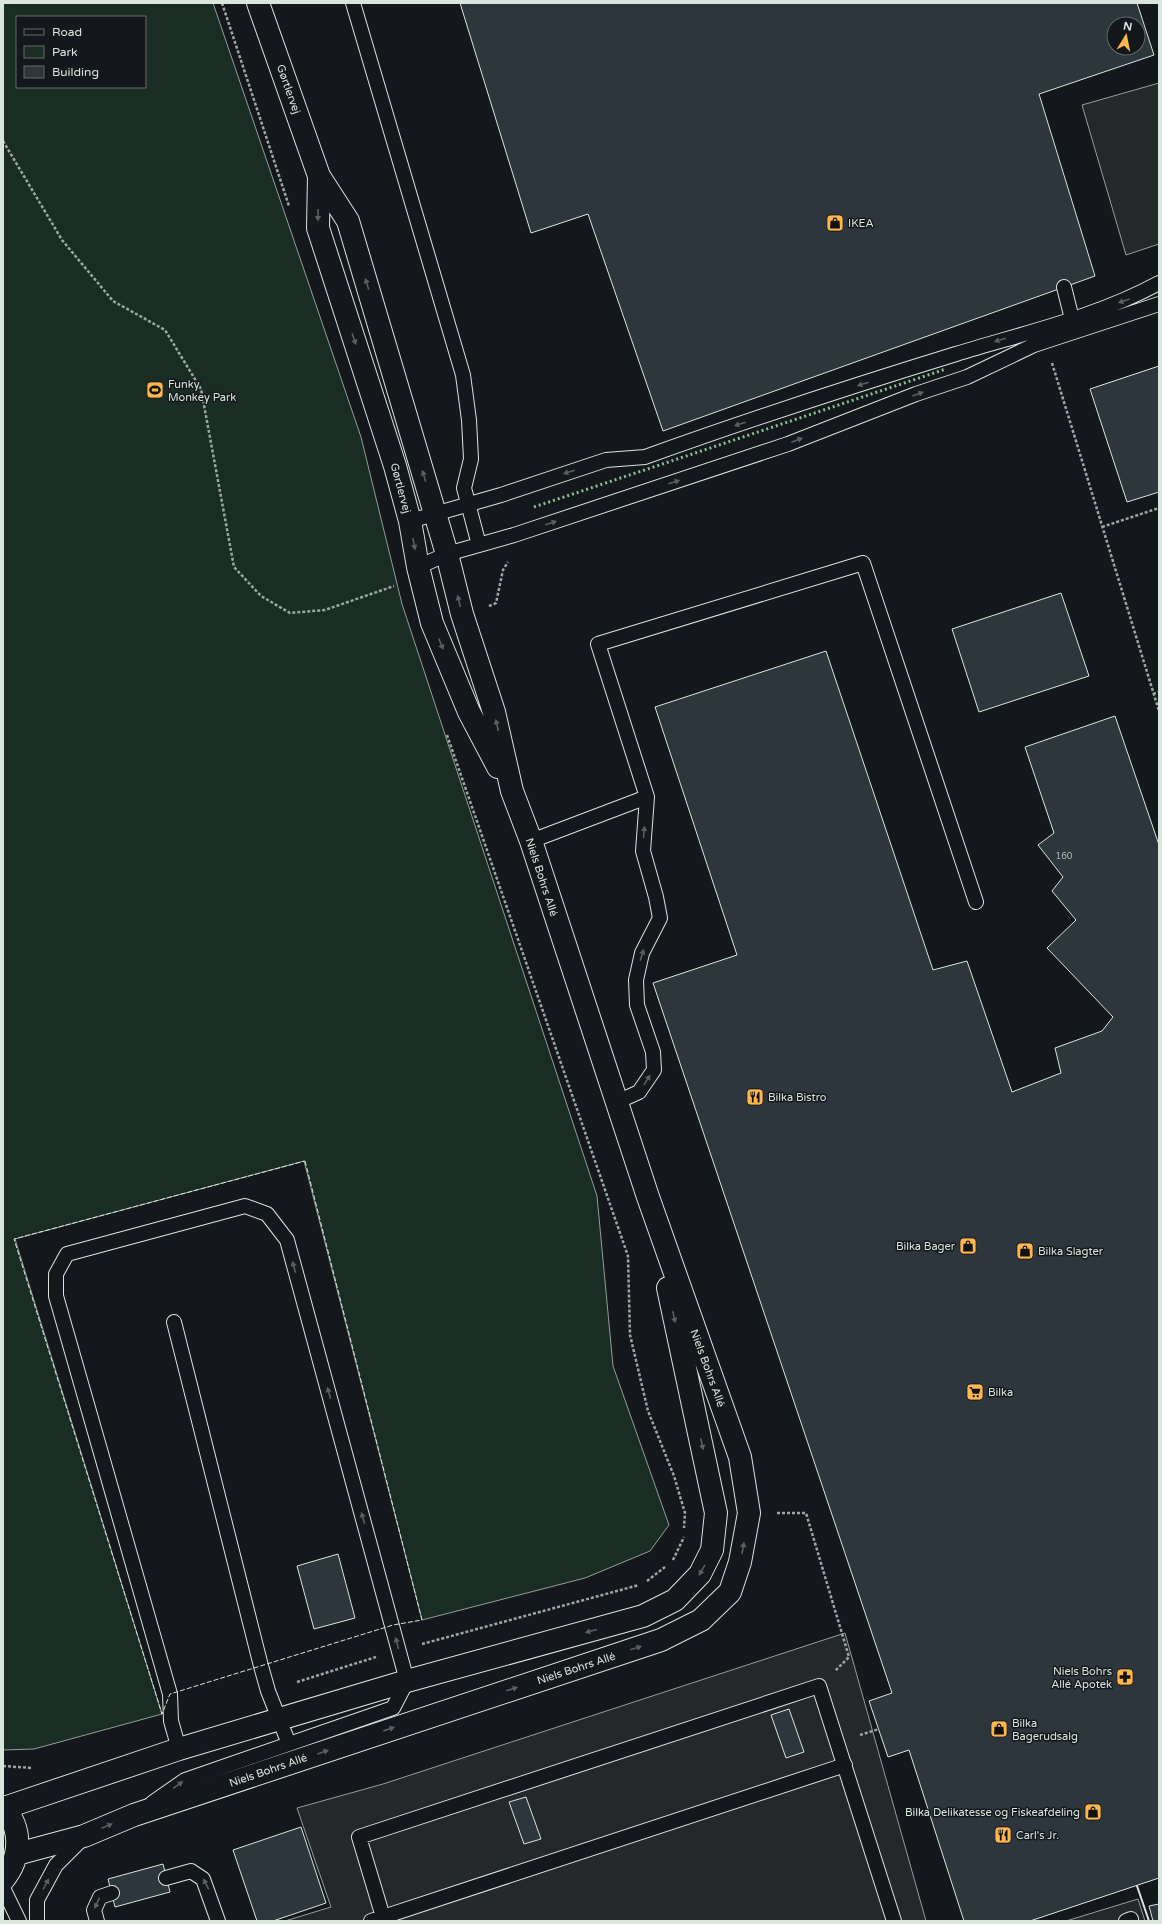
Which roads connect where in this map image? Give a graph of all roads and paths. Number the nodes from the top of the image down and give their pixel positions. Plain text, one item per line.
1 (222, 3) edge
2 (258, 3) edge
3 (354, 3) edge
4 (3, 141) edge
5 (319, 176) junction
6 (290, 207) dead end
7 (1159, 283) edge
8 (1064, 287) dead end
9 (1159, 304) edge
10 (1073, 325) junction
11 (1050, 358) dead end
12 (467, 504) junction
13 (1159, 508) edge
14 (435, 513) junction
15 (410, 521) junction
16 (1102, 527) junction
17 (479, 545) junction
18 (448, 554) junction
19 (418, 567) junction
20 (398, 584) dead end
21 (1159, 692) edge
22 (1153, 694) junction
23 (1159, 711) edge
24 (445, 729) dead end
25 (512, 790) junction
26 (647, 797) junction
27 (531, 841) junction
28 (976, 902) dead end
29 (617, 1102) junction
30 (648, 1197) junction
31 (174, 1322) dead end
32 (770, 1513) dead end
33 (399, 1650) junction
34 (407, 1681) junction
35 (819, 1686) junction
36 (268, 1691) junction
37 (278, 1719) junction
38 (289, 1744) junction
39 (179, 1749) junction
40 (845, 1765) junction
41 (3, 1766) edge
42 (35, 1768) dead end
43 (4, 1807) edge
44 (134, 1815) junction
45 (84, 1836) junction
46 (17, 1854) junction
47 (166, 1878) dead end
48 (3, 1880) edge
49 (3, 1888) edge
50 (112, 1893) dead end
51 (377, 1919) edge
52 (19, 1921) edge
53 (37, 1921) edge
54 (97, 1921) edge
55 (218, 1921) edge
56 (894, 1921) edge
57 (1126, 1921) edge
58 (1131, 1921) edge

1 - 6 path
2 - 5 street, Gørtlervej
3 - 12 lane
4 - 20 path
14 -> 5 street, Gørtlervej
5 -> 15 street, Gørtlervej
7 -> 10 lane
8 - 10 lane
9 - 10 lane
10 -> 12 lane
17 -> 10 lane
11 - 16 path
12 - 14 lane
12 - 17 lane
13 - 16 path
14 - 15 lane
14 - 18 street, Gørtlervej
15 -> 19 street, Gørtlervej
16 - 22 path
17 - 18 lane
18 - 19 lane
25 -> 18 street, Niels Bohrs Allé
19 -> 25 street, Gørtlervej
21 - 22 path
22 - 23 path
24 - 33 path
25 - 27 street, Niels Bohrs Allé
26 - 27 lane
26 - 28 lane
29 -> 26 lane
27 - 29 street, Niels Bohrs Allé
29 - 30 street, Niels Bohrs Allé
30 -> 34 street, Niels Bohrs Allé
44 -> 30 street, Niels Bohrs Allé
31 - 36 lane
32 - 35 path
33 - 34 lane
33 - 36 path
33 -> 39 lane
34 - 37 street, Niels Bohrs Allé
34 - 38 lane
35 - 40 lane
35 - 51 lane
36 - 37 lane
37 - 38 lane
37 - 39 street, Niels Bohrs Allé
44 -> 38 lane
39 - 43 street, Niels Bohrs Allé
40 - 51 lane
40 - 56 lane
41 - 42 path
43 - 46 street
45 -> 44 street, Niels Bohrs Allé
45 - 46 street, Niels Bohrs Allé
53 -> 45 lane
46 - 48 street
55 -> 47 lane
49 - 52 lane
50 -> 54 lane
57 - 58 lane

